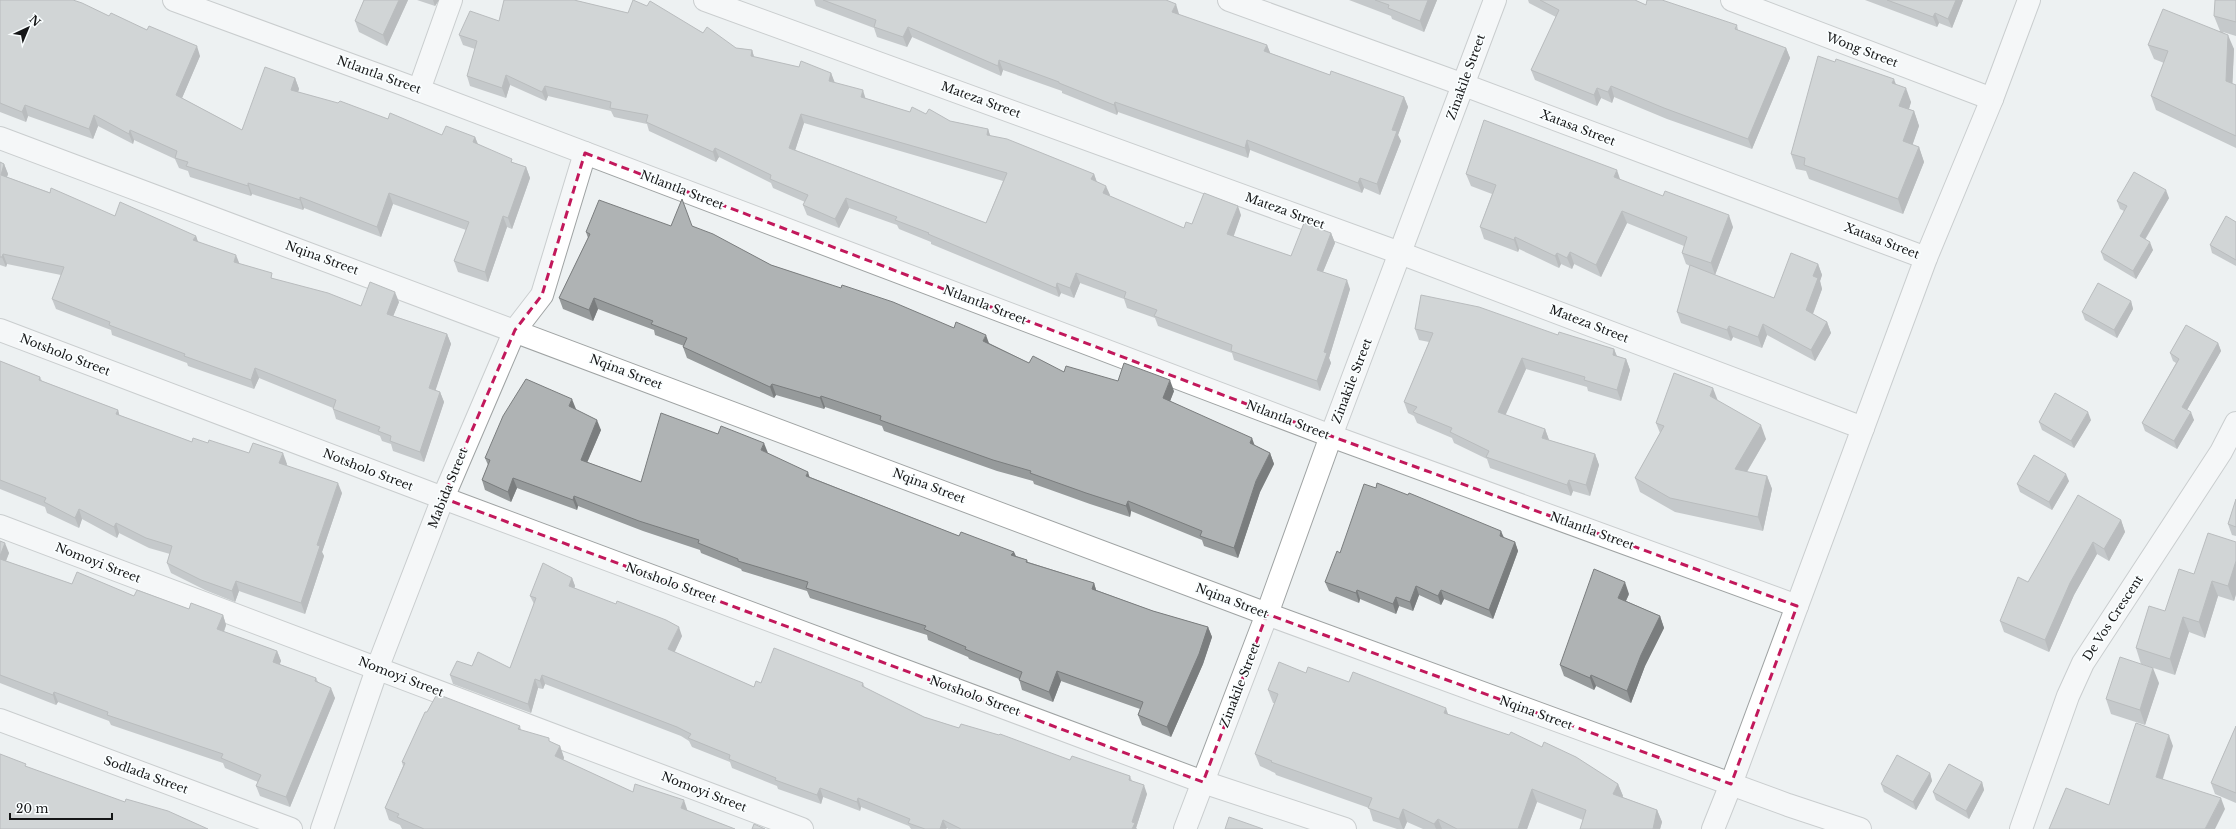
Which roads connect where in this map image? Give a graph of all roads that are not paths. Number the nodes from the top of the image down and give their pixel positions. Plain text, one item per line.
1 (174, 0) edge
2 (451, 0) edge
3 (705, 0) edge
4 (1229, 0) edge
5 (1495, 0) edge
6 (1732, 0) edge
7 (2029, 0) edge
8 (1464, 85) junction
9 (419, 90) junction
10 (1992, 99) junction
11 (0, 138) edge
12 (585, 153) junction
13 (1400, 253) junction
14 (1926, 258) junction
15 (0, 330) edge
16 (515, 330) junction
17 (2236, 423) edge
18 (1863, 428) junction
19 (1331, 436) junction
20 (443, 498) junction
21 (0, 526) edge
22 (1798, 606) junction
23 (1267, 614) junction
24 (378, 669) junction
25 (0, 720) edge
26 (1203, 782) junction
27 (1731, 784) junction
28 (291, 829) edge
29 (322, 829) edge
30 (802, 829) edge
31 (1185, 829) edge
32 (1345, 829) edge
33 (1713, 829) edge
34 (1860, 829) edge
35 (2022, 829) edge

1 - 9 street, Ntlantla Street
2 - 9 street
3 - 13 street, Mateza Street
4 - 8 street, Xatasa Street
5 - 8 street, Zinakile Street
6 - 10 street, Wong Street
7 - 10 street
8 - 13 street, Zinakile Street
8 - 14 street, Xatasa Street
9 - 12 street, Ntlantla Street
10 - 14 street
11 - 16 street, Nqina Street
12 - 16 street, Mabida Street
12 - 19 street, Ntlantla Street
13 - 18 street, Mateza Street
13 - 19 street, Zinakile Street
14 - 18 street
15 - 20 street, Notsholo Street
16 - 20 street, Mabida Street
16 - 23 street, Nqina Street
17 - 35 street, De Vos Crescent
18 - 22 street
19 - 22 street, Ntlantla Street
19 - 23 street, Zinakile Street
20 - 24 street, Mabida Street
20 - 26 street, Notsholo Street
21 - 24 street, Nomoyi Street
22 - 27 street
23 - 26 street, Zinakile Street
23 - 27 street, Nqina Street
24 - 29 street, Mabida Street
24 - 30 street, Nomoyi Street
25 - 28 street, Sodlada Street
26 - 31 street, Zinakile Street
26 - 32 street, Notsholo Street
27 - 33 street
27 - 34 street, Nqina Street

